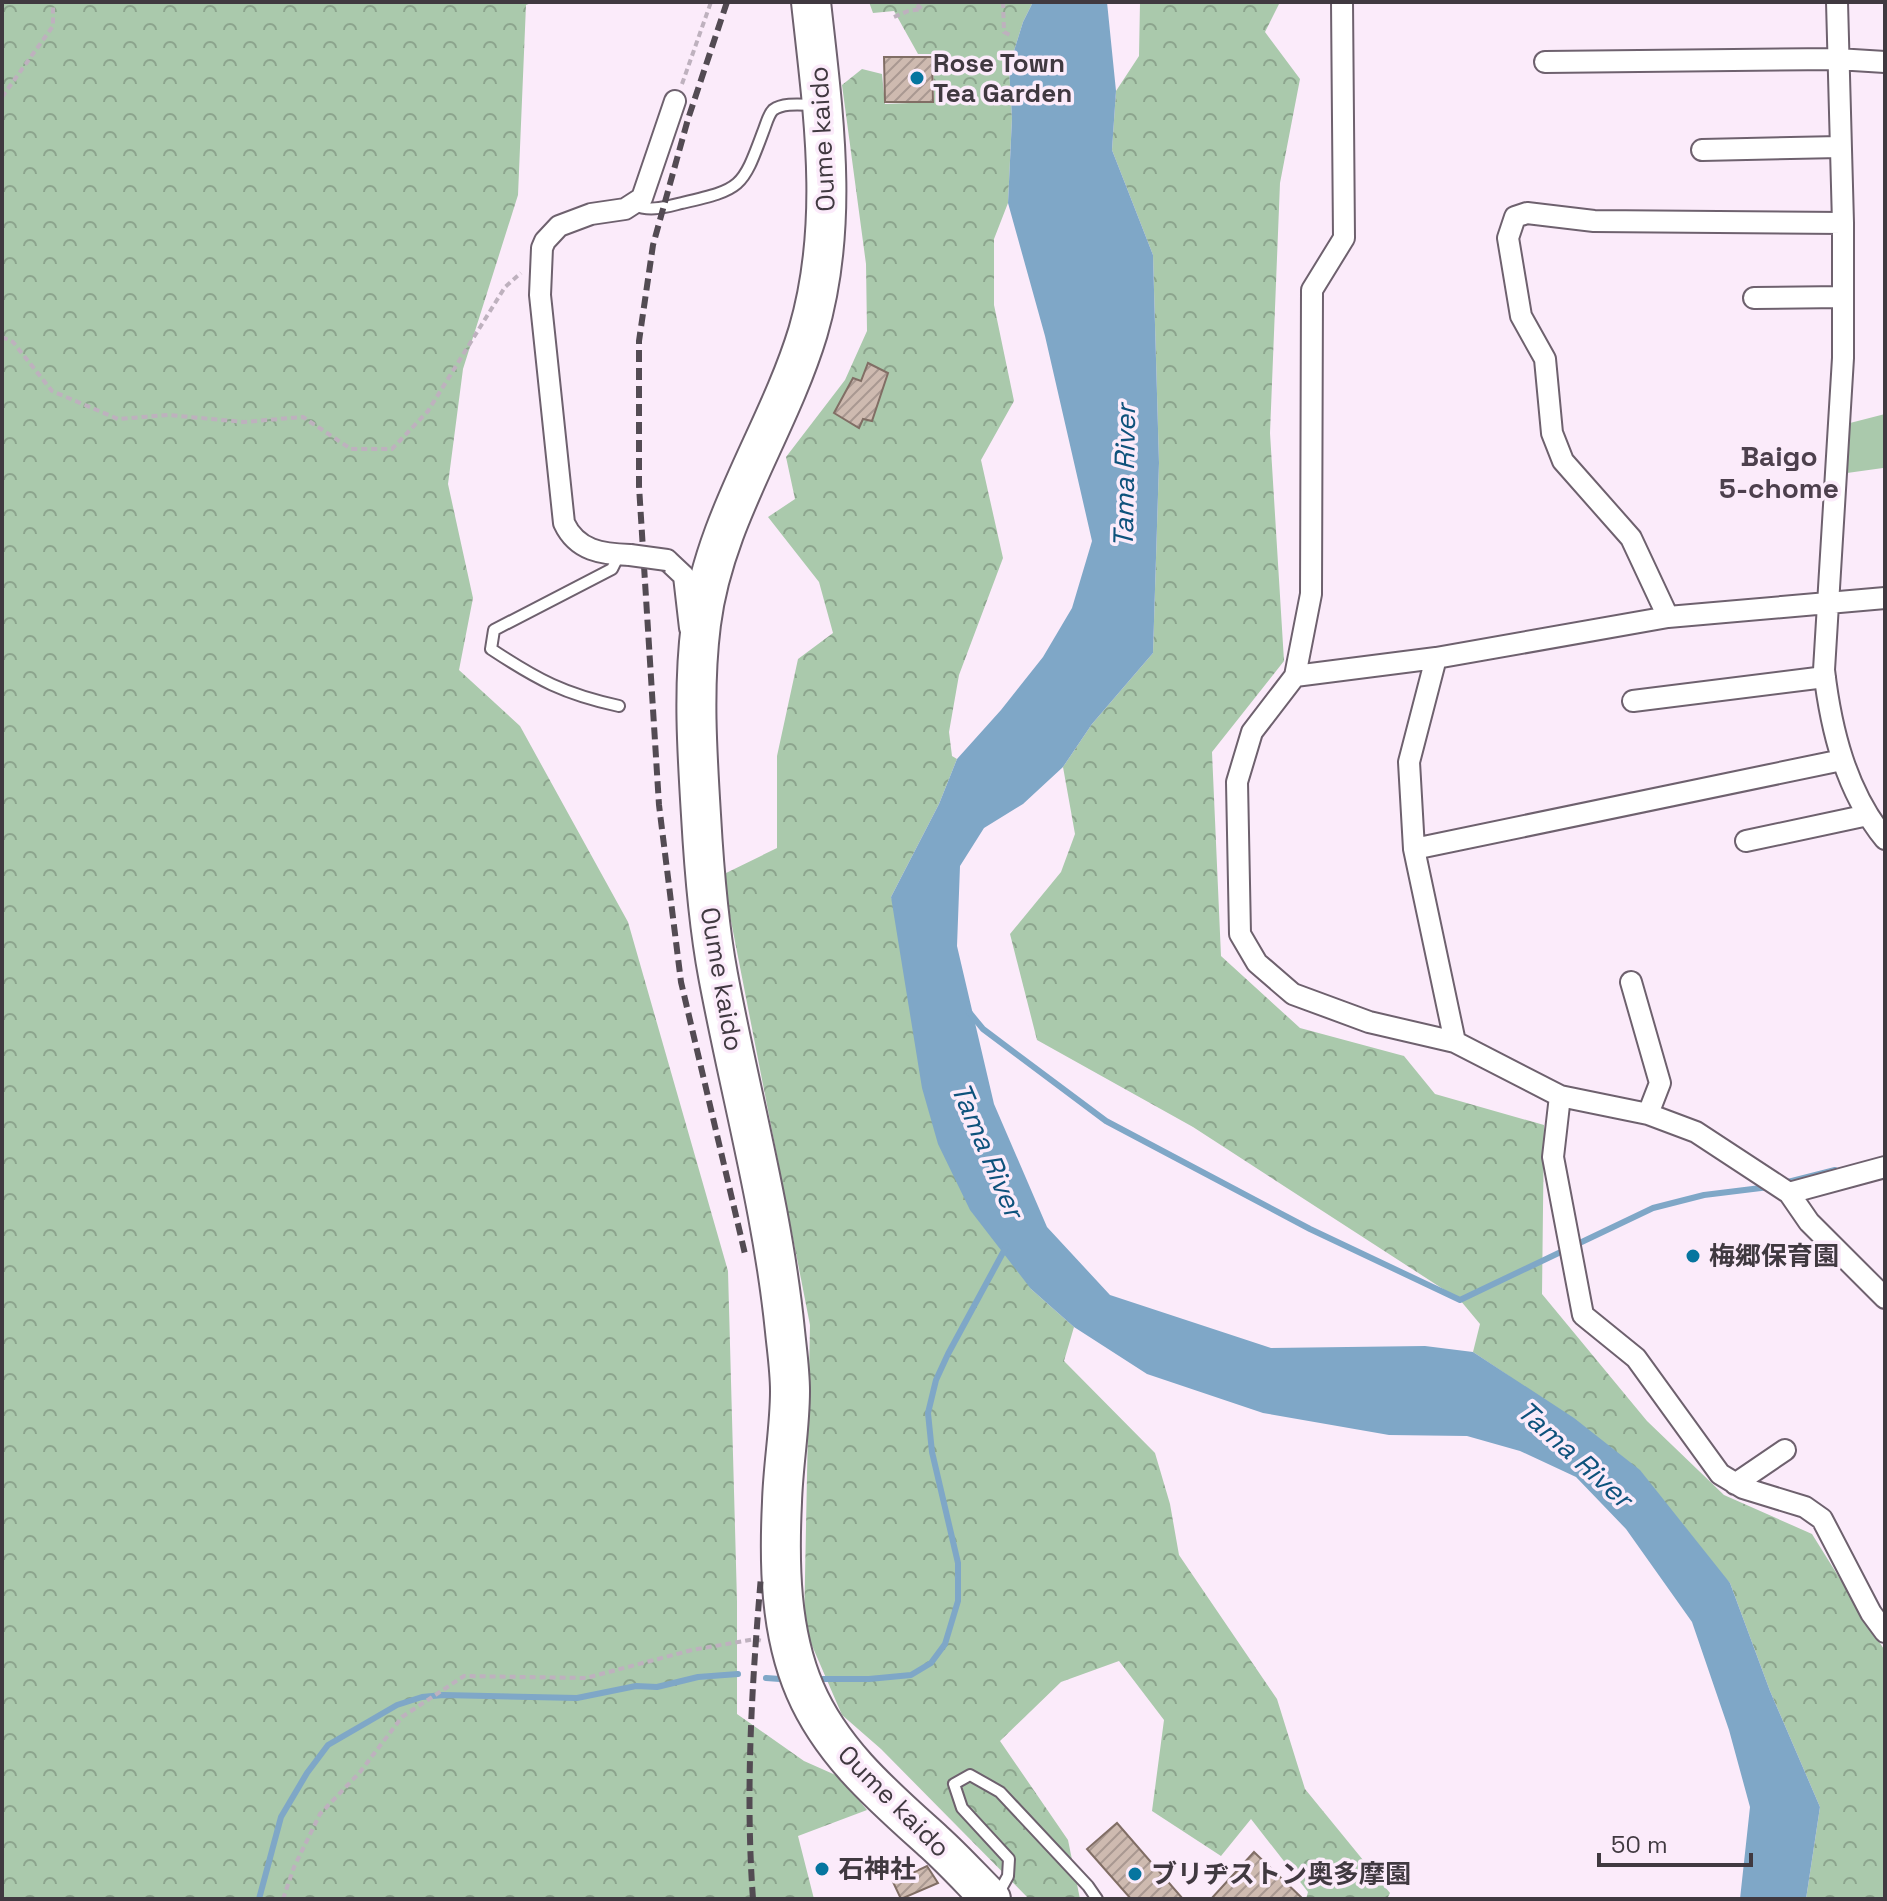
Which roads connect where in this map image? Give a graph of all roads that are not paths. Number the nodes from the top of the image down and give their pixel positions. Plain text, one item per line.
1 (811, 2) edge
2 (1342, 2) edge
3 (1837, 2) edge
4 (1837, 59) junction
5 (1545, 62) dead end
6 (1885, 62) edge
7 (675, 101) road end
8 (822, 105) junction
9 (1840, 147) junction
10 (1702, 150) dead end
11 (634, 205) junction
12 (1843, 223) junction
13 (1843, 297) junction
14 (1754, 298) dead end
15 (625, 555) junction
16 (1885, 598) edge
17 (1826, 605) junction
18 (1668, 617) junction
19 (1436, 658) junction
20 (697, 666) junction
21 (1295, 676) junction
22 (1825, 677) junction
23 (1633, 701) dead end
24 (619, 706) dead end
25 (1842, 760) junction
26 (1879, 826) edge
27 (1746, 841) dead end
28 (1414, 849) junction
29 (1631, 982) dead end
30 (1455, 1042) junction
31 (1560, 1096) junction
32 (1648, 1114) junction
33 (1885, 1167) edge
34 (1789, 1193) junction
35 (1885, 1298) edge
36 (1785, 1450) dead end
37 (1735, 1484) junction
38 (1885, 1632) edge
39 (993, 1899) edge
40 (1097, 1899) edge

1 - 8 highway, Oume kaido
2 - 21 street
3 - 4 street
4 - 5 street
4 - 6 street
4 - 9 street
7 - 11 street
8 - 11 lane
8 - 20 highway, Oume kaido
9 - 10 street
9 - 12 street
11 - 15 street
12 - 13 street
12 - 18 street
13 - 14 street
13 - 17 street
15 - 20 street, bridge
15 - 24 lane
16 - 17 street
17 - 18 street
17 - 22 street
18 - 19 street
19 - 21 street
19 - 28 street
20 - 39 highway, Oume kaido
21 - 30 street
22 - 23 street
22 - 25 street
25 - 26 street
25 - 28 street
26 - 27 street
28 - 30 street
29 - 32 street
30 - 31 street
31 - 32 street
31 - 37 street
32 - 34 street
33 - 34 street
34 - 35 street
36 - 37 street
37 - 38 street
39 - 40 lane

